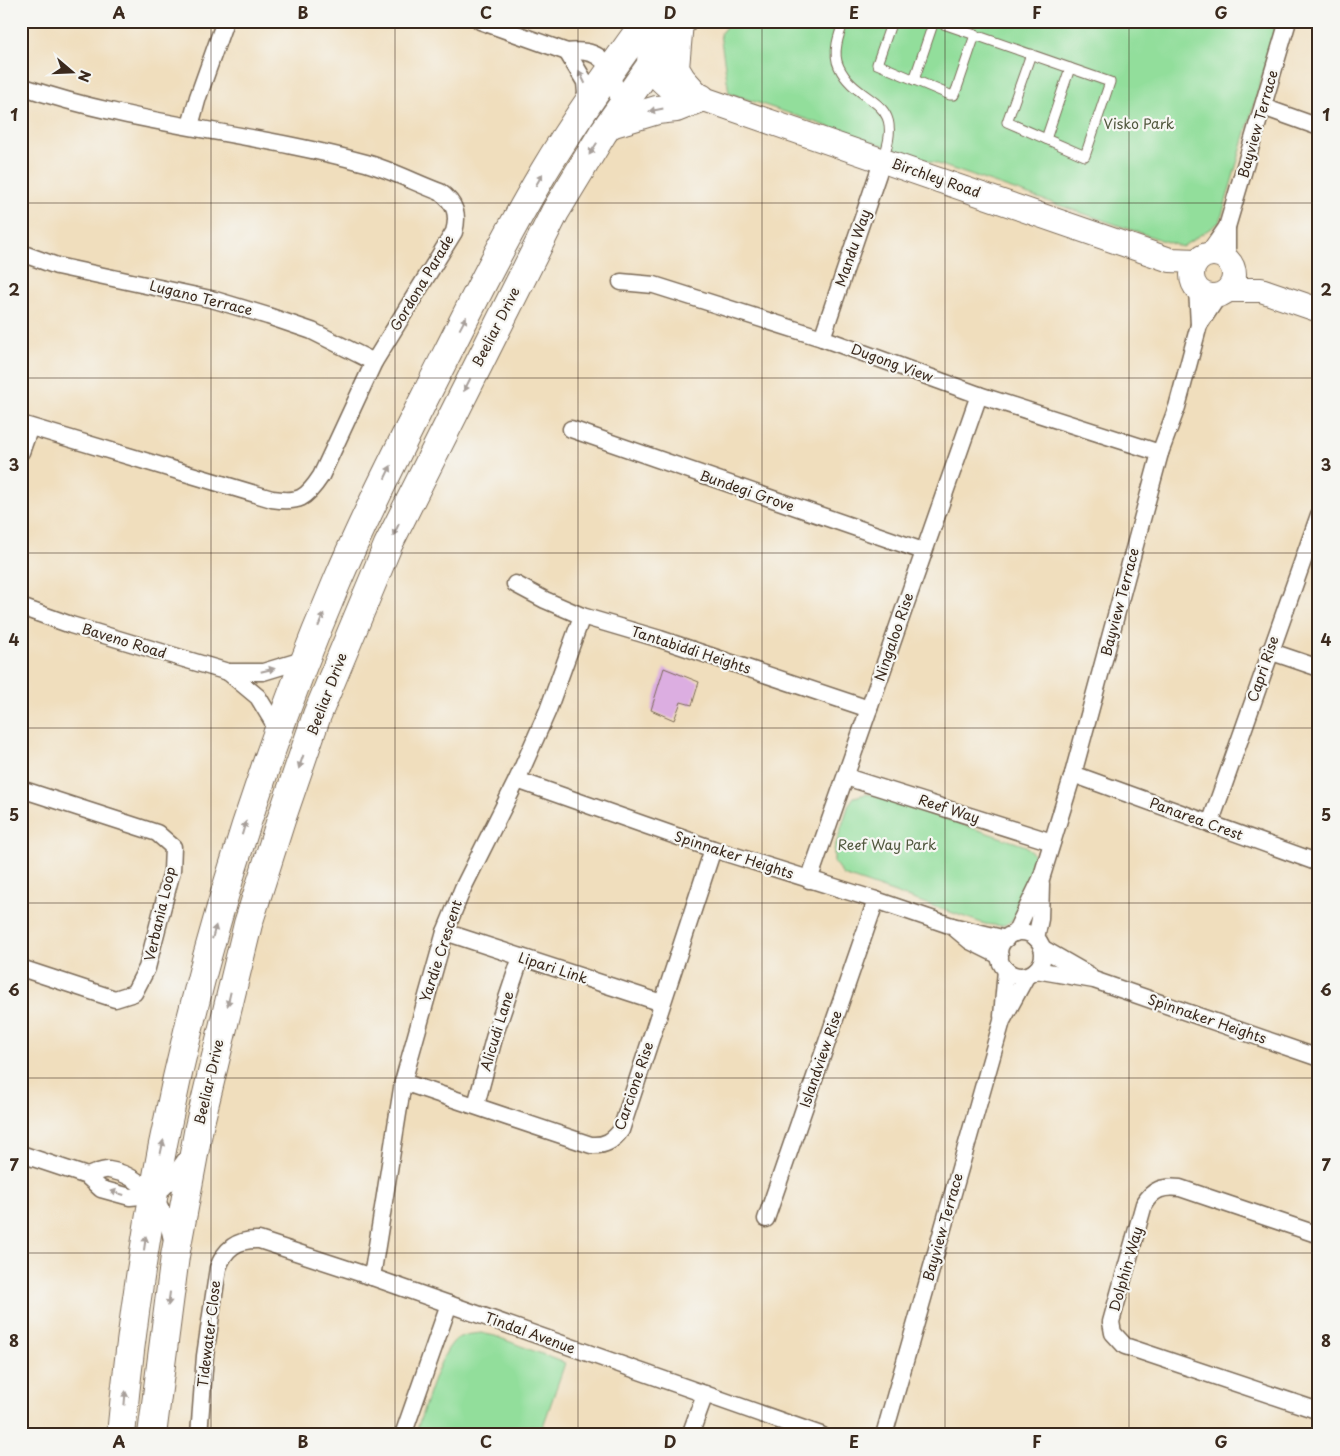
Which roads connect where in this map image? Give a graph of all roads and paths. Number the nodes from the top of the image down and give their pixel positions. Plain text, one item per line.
1 (225, 21) edge
2 (646, 21) edge
3 (652, 21) edge
4 (844, 21) edge
5 (892, 21) edge
6 (935, 21) edge
7 (1288, 21) edge
8 (486, 22) edge
9 (681, 22) edge
10 (976, 35) junction
11 (567, 52) junction
12 (1031, 54) junction
13 (649, 67) junction
14 (1070, 68) junction
15 (610, 71) junction
16 (914, 80) junction
17 (21, 86) edge
18 (701, 98) junction
19 (587, 104) junction
20 (1263, 107) junction
21 (616, 115) junction
22 (190, 126) junction
23 (1319, 128) edge
24 (1046, 139) junction
25 (883, 159) junction
26 (576, 175) junction
27 (21, 253) edge
28 (1213, 274) junction
29 (621, 282) dead end
30 (477, 297) junction
31 (1319, 310) edge
32 (1199, 325) junction
33 (822, 338) junction
34 (374, 362) junction
35 (979, 394) junction
36 (26, 425) edge
37 (571, 429) dead end
38 (21, 452) edge
39 (1160, 453) junction
40 (1319, 515) edge
41 (923, 551) junction
42 (515, 584) dead end
43 (21, 607) edge
44 (582, 616) junction
45 (1269, 651) junction
46 (306, 659) junction
47 (1319, 668) edge
48 (228, 672) junction
49 (869, 709) junction
50 (278, 730) junction
51 (1073, 774) junction
52 (846, 776) junction
53 (517, 780) junction
54 (21, 789) edge
55 (1210, 824) junction
56 (1052, 842) junction
57 (713, 849) junction
58 (1319, 863) edge
59 (1041, 879) junction
60 (809, 880) junction
61 (876, 900) junction
62 (952, 926) junction
63 (445, 932) junction
64 (1011, 936) junction
65 (1039, 943) junction
66 (520, 957) junction
67 (1003, 963) junction
68 (21, 968) edge
69 (1031, 972) junction
70 (1094, 980) junction
71 (662, 1003) junction
72 (1002, 1020) junction
73 (1319, 1058) edge
74 (403, 1082) junction
75 (476, 1105) junction
76 (194, 1147) junction
77 (21, 1154) edge
78 (152, 1194) junction
79 (766, 1219) dead end
80 (1319, 1235) edge
81 (238, 1242) joint
82 (175, 1256) junction
83 (372, 1277) junction
84 (449, 1304) junction
85 (704, 1394) junction
86 (1319, 1410) edge
87 (121, 1435) edge
88 (152, 1435) edge
89 (199, 1435) edge
90 (403, 1435) edge
91 (690, 1435) edge
92 (821, 1435) edge
93 (884, 1435) edge

1 - 22 street
2 - 15 highway
3 - 13 street
4 - 25 lane
5 - 16 lane
6 - 10 lane
6 - 16 lane
7 - 20 street, Bayview Terrace
8 - 11 street
9 - 13 highway, Beeliar Drive
9 - 18 street, Birchley Road
10 - 12 lane
10 - 16 lane
11 - 15 street
19 -> 11 street
12 - 14 lane
12 - 24 lane
13 - 18 street, Birchley Road
13 - 21 highway, Beeliar Drive
14 - 24 lane
14 - 24 lane
15 - 19 highway
15 - 21 street
17 - 22 street, Gordona Parade
18 -> 21 highway
18 - 25 street, Birchley Road
30 -> 19 highway
20 - 23 street
20 - 28 street, Bayview Terrace
21 -> 26 highway, Beeliar Drive
22 - 34 street, Gordona Parade
25 - 28 street, Birchley Road
25 - 33 street, Mandu Way
26 - 30 highway
26 -> 76 highway, Beeliar Drive
27 - 34 street, Lugano Terrace
28 - 31 street, Birchley Road
28 - 32 street, Bayview Terrace
28 - 32 street, Bayview Terrace
29 - 33 street, Dugong View
46 -> 30 highway
32 - 39 street, Bayview Terrace
33 - 35 street, Dugong View
34 - 36 street, Gordona Parade
35 - 39 street, Dugong View
35 - 41 street, Ningaloo Rise
36 - 38 street
37 - 41 street, Bundegi Grove
39 - 51 street, Bayview Terrace
40 - 45 street, Capri Rise
41 - 49 street, Ningaloo Rise
42 - 44 street, Tantabiddi Heights
43 - 48 street, Baveno Road
44 - 49 street, Tantabiddi Heights
44 - 53 street, Yardie Crescent
45 - 47 street
45 - 55 street, Capri Rise
48 -> 46 street, Baveno Road
46 - 50 highway
48 - 50 street, Baveno Road
49 - 52 street, Ningaloo Rise
78 -> 50 highway
51 - 55 street, Panarea Crest
51 - 56 street, Bayview Terrace
52 - 56 street, Reef Way
52 - 60 street, Ningaloo Rise
53 - 57 street, Spinnaker Heights
53 - 63 street, Yardie Crescent
54 - 68 street, Verbania Loop
55 - 58 street, Panarea Crest
56 - 59 street, Bayview Terrace
57 - 60 street, Spinnaker Heights
57 - 71 street, Carcione Rise
59 - 64 street, Bayview Terrace
59 - 65 street, Bayview Terrace
60 - 61 street, Spinnaker Heights
61 - 62 street, Spinnaker Heights
61 - 79 street, Islandview Rise
62 - 64 street, Spinnaker Heights
62 - 67 street, Spinnaker Heights
63 - 66 street, Lipari Link
63 - 74 street, Yardie Crescent
64 - 65 street
64 - 67 street
65 - 69 street
65 - 70 street, Spinnaker Heights
66 - 71 street, Lipari Link
66 - 75 street, Alicudi Lane
67 - 69 street
67 - 72 street, Bayview Terrace
69 - 70 street, Spinnaker Heights
69 - 72 street, Bayview Terrace
70 - 73 street, Spinnaker Heights
71 - 75 street, Carcione Rise
72 - 93 street, Bayview Terrace
74 - 75 street, Carcione Rise
74 - 83 street, Yardie Crescent
76 - 78 street
76 - 82 highway, Beeliar Drive
77 - 78 street
78 - 82 street
87 -> 78 highway
80 - 86 street, Dolphin Way
81 - 83 street, Tindal Avenue
81 - 89 street, Tidewater Close
82 -> 88 highway, Beeliar Drive
83 - 84 street, Tindal Avenue
84 - 85 street, Tindal Avenue
84 - 90 street
85 - 91 street
85 - 92 street, Tindal Avenue

